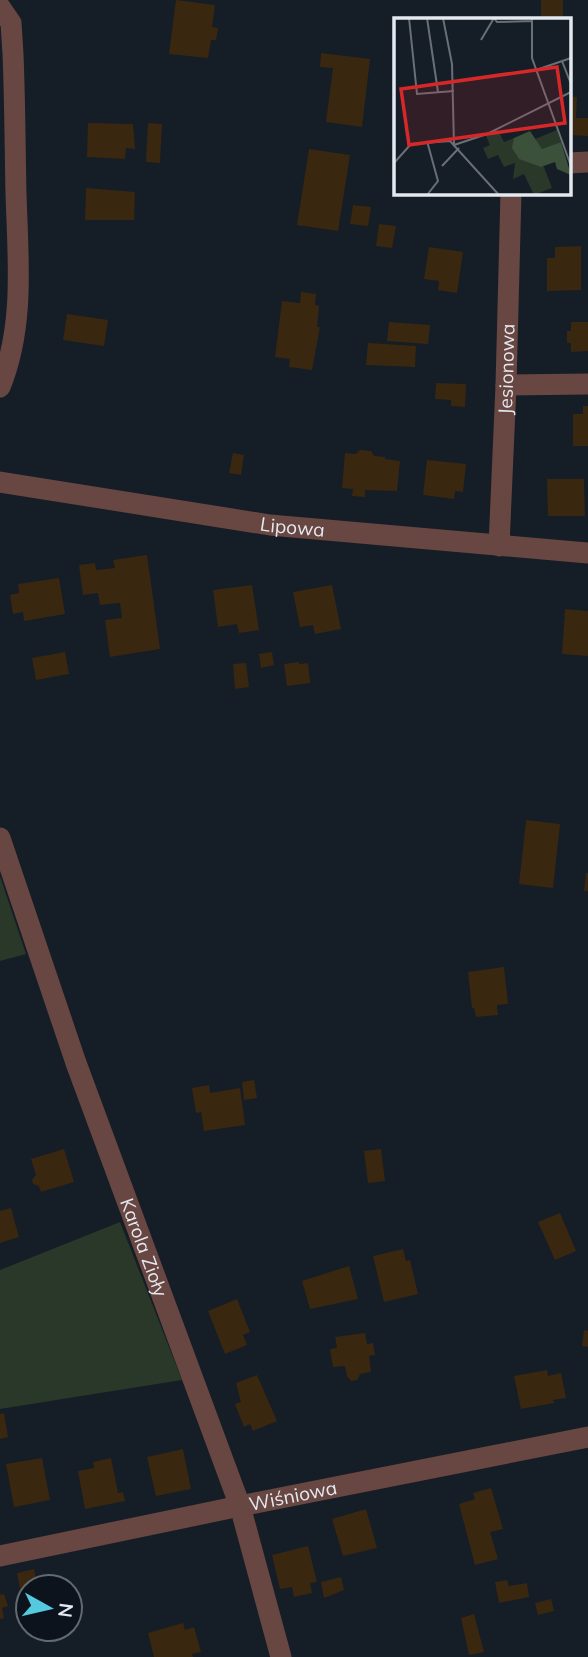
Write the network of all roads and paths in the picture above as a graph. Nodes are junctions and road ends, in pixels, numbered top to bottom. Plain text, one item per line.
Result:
1 (0, 7) edge
2 (588, 162) edge
3 (570, 163) edge
4 (8, 193) edge
5 (511, 194) edge
6 (588, 384) edge
7 (506, 385) junction
8 (0, 387) edge
9 (0, 482) edge
10 (499, 546) junction
11 (588, 553) edge
12 (0, 838) edge
13 (588, 1437) edge
14 (240, 1506) junction
15 (0, 1556) edge
16 (282, 1657) edge

1 - 4 street
2 - 3 street
4 - 8 street
5 - 7 street, Jesionowa
6 - 7 street
7 - 10 street, Jesionowa
9 - 10 street, Lipowa
10 - 11 street, Lipowa
12 - 14 street, Karola Zioły
13 - 14 street, Wiśniowa
14 - 15 street, Wiśniowa
14 - 16 street, Karola Zioły

